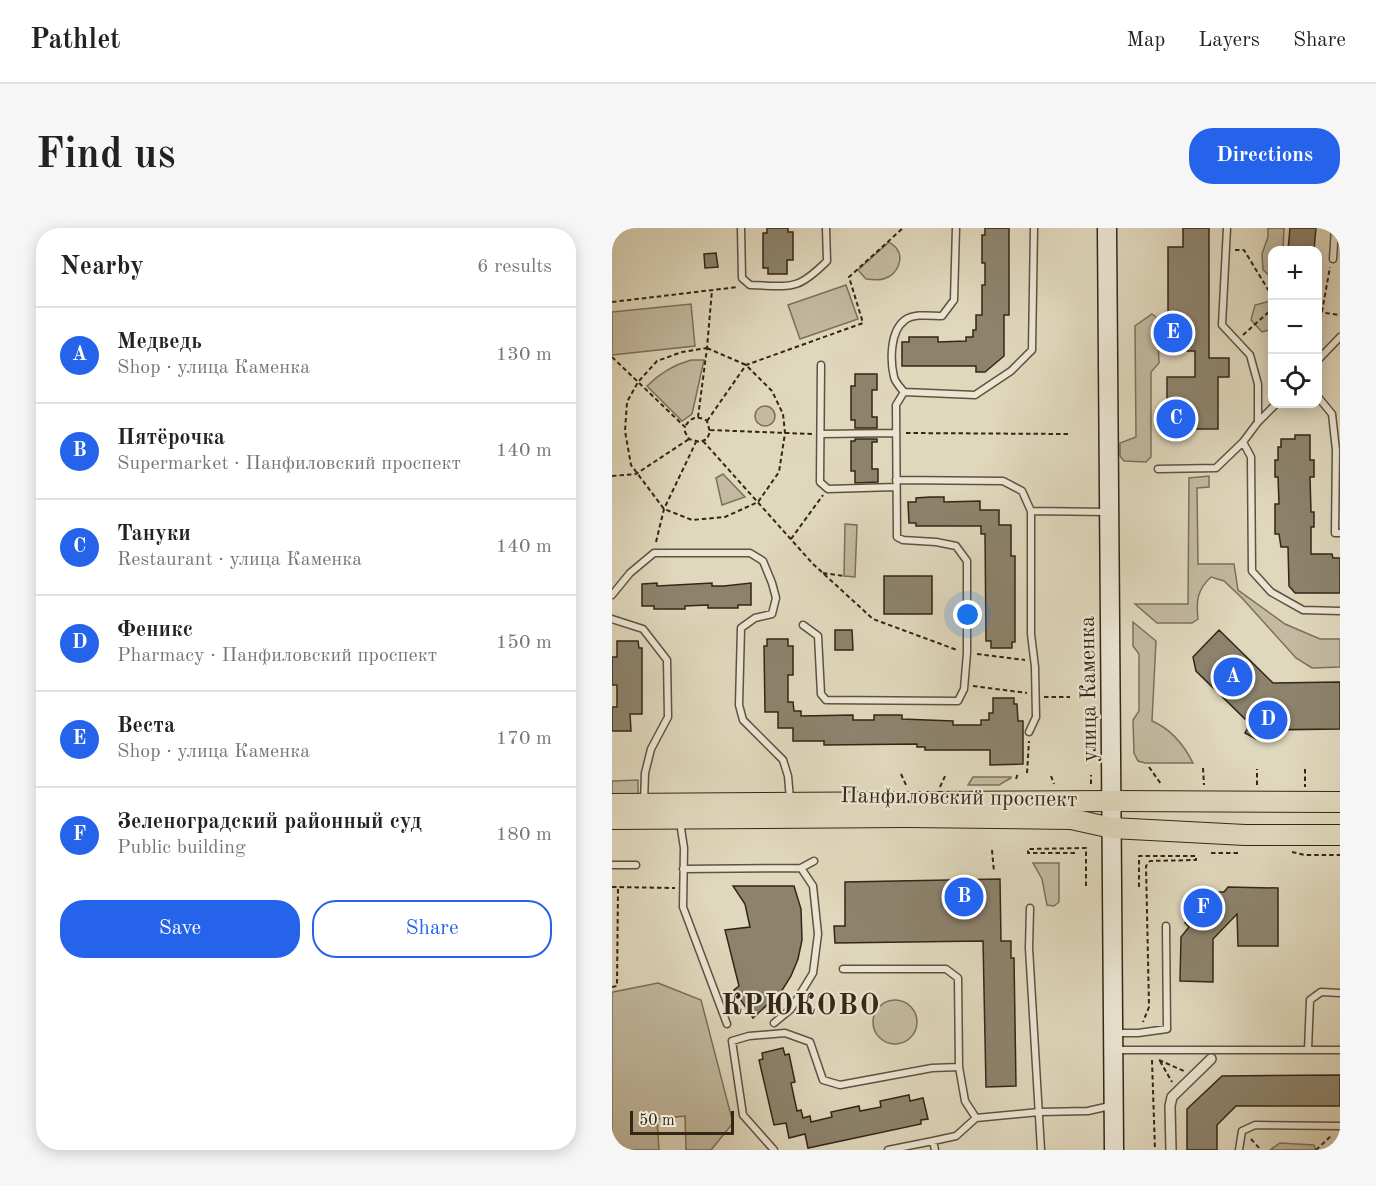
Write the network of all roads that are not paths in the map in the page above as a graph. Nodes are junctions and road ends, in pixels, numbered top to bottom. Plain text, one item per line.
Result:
1 (741, 228) edge
2 (826, 228) edge
3 (956, 228) edge
4 (1034, 228) edge
5 (1107, 228) edge
6 (1227, 228) edge
7 (1335, 228) edge
8 (1334, 259) road end
9 (1340, 337) edge
10 (1322, 355) edge
11 (821, 365) dead end
12 (904, 392) junction
13 (1322, 403) edge
14 (1272, 408) edge
15 (1258, 422) junction
16 (896, 433) junction
17 (821, 434) junction
18 (1243, 442) junction
19 (1158, 469) dead end
20 (896, 484) junction
21 (1031, 512) junction
22 (1109, 512) junction
23 (1340, 533) edge
24 (612, 595) edge
25 (1340, 610) edge
26 (612, 619) edge
27 (803, 625) dead end
28 (1029, 732) road end
29 (1112, 801) junction
30 (1340, 802) edge
31 (790, 803) junction
32 (612, 804) edge
33 (644, 811) junction
34 (680, 811) junction
35 (612, 819) edge
36 (1112, 828) junction
37 (1340, 835) edge
38 (814, 861) dead end
39 (612, 865) edge
40 (636, 865) dead end
41 (801, 868) junction
42 (683, 869) junction
43 (1030, 908) dead end
44 (1166, 926) dead end
45 (843, 969) dead end
46 (1340, 993) edge
47 (774, 1023) dead end
48 (727, 1024) dead end
49 (1113, 1041) junction
50 (1308, 1050) junction
51 (1340, 1050) edge
52 (1211, 1059) dead end
53 (959, 1067) junction
54 (1113, 1105) junction
55 (1040, 1112) junction
56 (976, 1118) junction
57 (1340, 1126) edge
58 (933, 1142) junction
59 (774, 1150) edge
60 (888, 1150) edge
61 (935, 1150) edge
62 (1041, 1150) edge
63 (1114, 1150) edge
64 (1171, 1150) edge
65 (1239, 1150) edge

1 - 2 lane
3 - 12 lane
4 - 12 lane
5 - 22 main road, улица Каменка
6 - 15 lane
7 - 8 lane
9 - 10 lane
11 - 17 lane
12 - 16 lane
13 - 23 lane
14 - 15 lane
15 - 18 lane
16 - 17 lane
16 - 20 lane
17 - 20 lane
18 - 19 lane
18 - 25 lane
20 - 21 lane
20 - 27 lane
21 - 22 lane
21 - 28 lane
22 - 29 main road, улица Каменка
24 - 31 lane
26 - 33 lane
29 - 30 main road, Панфиловский проспект
29 - 31 main road, Панфиловский проспект
29 - 36 main road, улица Каменка
31 - 34 main road, Панфиловский проспект
32 - 33 main road, Панфиловский проспект
33 - 34 main road, Панфиловский проспект
33 - 35 main road, Панфиловский проспект
34 - 36 main road, Панфиловский проспект
34 - 42 lane
36 - 37 main road, Панфиловский проспект
36 - 49 main road, улица Каменка
38 - 41 lane
39 - 40 lane
41 - 42 lane
41 - 47 lane
42 - 48 lane
43 - 55 lane
44 - 49 lane
45 - 53 lane
46 - 50 lane
49 - 50 lane
49 - 54 main road, улица Каменка
50 - 51 lane
52 - 64 street
53 - 56 lane
53 - 59 lane
54 - 55 lane
54 - 63 main road, улица Каменка
55 - 56 lane
55 - 62 lane
56 - 58 lane
57 - 65 lane
58 - 60 lane
58 - 61 lane

